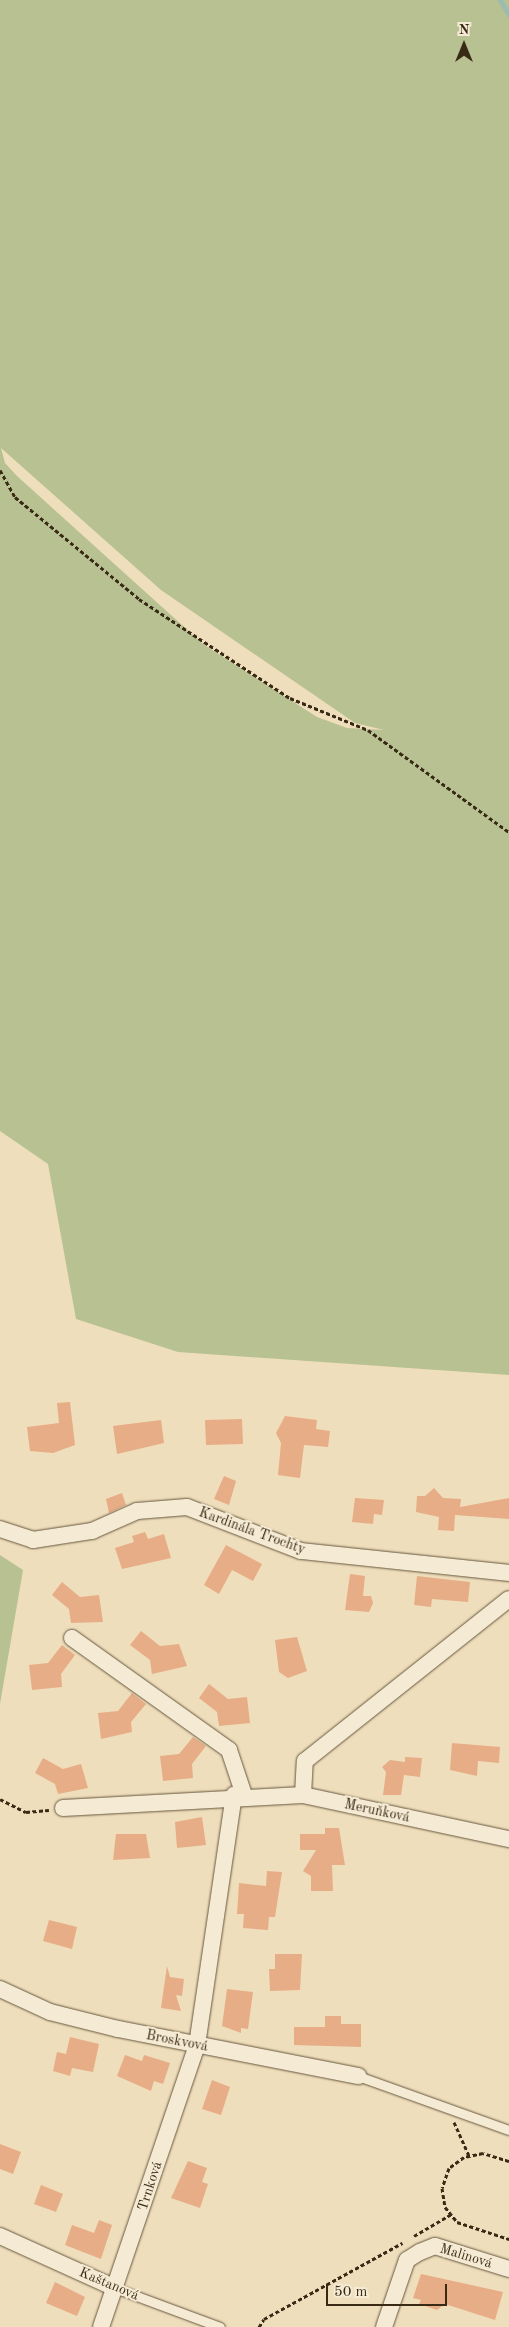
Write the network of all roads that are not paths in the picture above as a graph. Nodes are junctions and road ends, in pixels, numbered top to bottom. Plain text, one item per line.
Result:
1 (0, 1529) edge
2 (509, 1573) edge
3 (509, 1599) edge
4 (72, 1638) dead end
5 (239, 1795) junction
6 (302, 1795) junction
7 (63, 1808) road end
8 (509, 1839) edge
9 (0, 1989) edge
10 (197, 2044) junction
11 (358, 2076) joint
12 (509, 2130) edge
13 (0, 2236) edge
14 (509, 2269) edge
15 (116, 2288) junction
16 (101, 2327) edge
17 (220, 2327) edge
18 (384, 2327) edge

1 - 2 street, Kardinála Trochty
3 - 6 street
4 - 5 street
5 - 6 street, Meruňková
5 - 7 street, Meruňková
5 - 10 street, Trnková
6 - 8 street, Meruňková
9 - 10 street, Broskvová
10 - 11 street, Broskvová
10 - 15 street, Trnková
11 - 12 lane
13 - 15 street, Kaštanová
14 - 18 street, Malinová
15 - 16 street, Trnková
15 - 17 lane, Kaštanová

